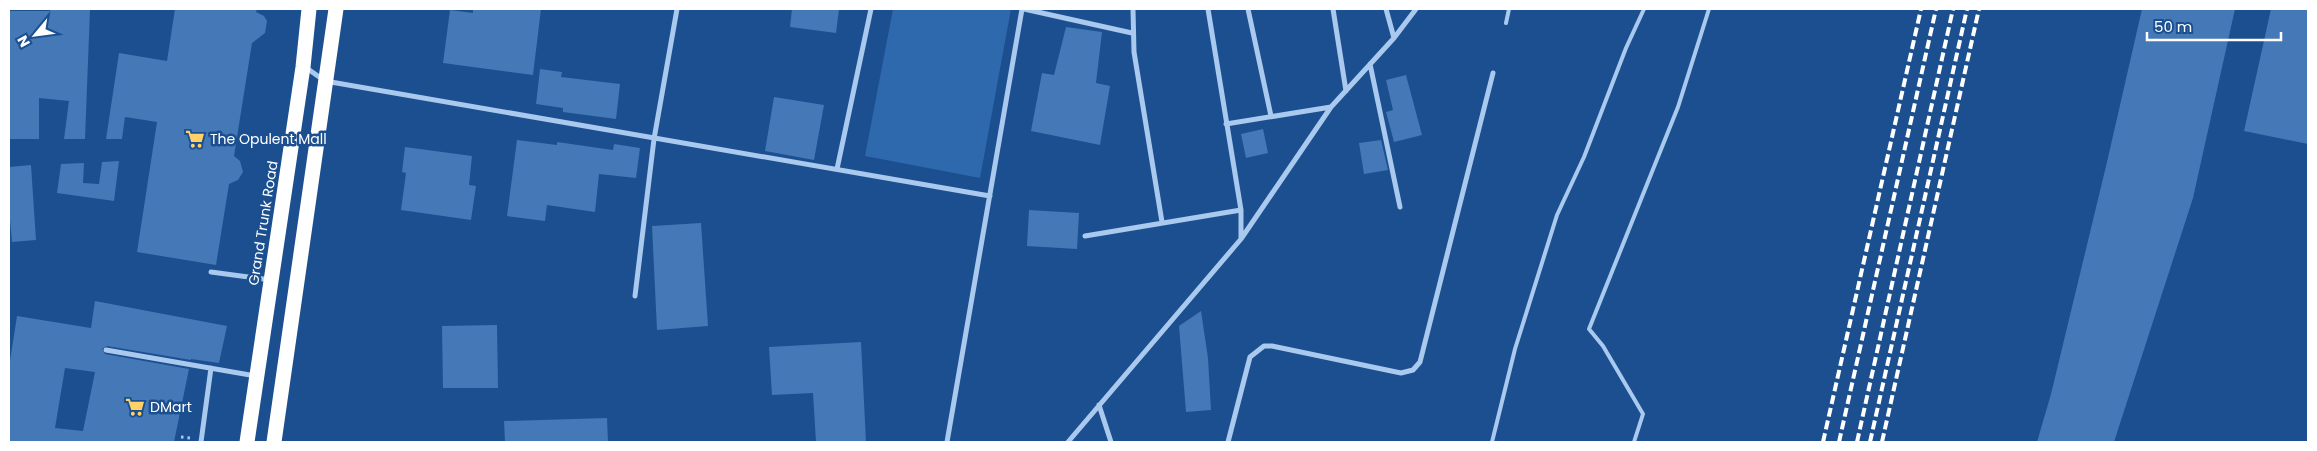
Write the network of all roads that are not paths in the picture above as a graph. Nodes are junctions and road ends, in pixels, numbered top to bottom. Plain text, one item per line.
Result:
1 (310, 9) edge
2 (336, 9) edge
3 (677, 9) edge
4 (871, 9) edge
5 (1023, 9) edge
6 (1133, 9) edge
7 (1208, 9) edge
8 (1248, 9) edge
9 (1333, 9) edge
10 (1386, 9) edge
11 (1416, 9) edge
12 (1509, 9) edge
13 (1644, 9) edge
14 (1709, 9) edge
15 (1506, 23) dead end
16 (1132, 33) junction
17 (1394, 38) junction
18 (1370, 64) junction
19 (303, 67) junction
20 (1493, 73) dead end
21 (325, 81) junction
22 (1346, 91) junction
23 (1331, 107) junction
24 (1271, 116) junction
25 (1226, 124) junction
26 (654, 139) junction
27 (836, 169) junction
28 (990, 196) junction
29 (1400, 207) dead end
30 (1241, 210) junction
31 (1162, 222) junction
32 (1085, 236) dead end
33 (1241, 239) junction
34 (211, 272) dead end
35 (271, 280) junction
36 (635, 296) dead end
37 (106, 350) dead end
38 (212, 368) junction
39 (257, 376) junction
40 (1099, 405) junction
41 (200, 442) edge
42 (247, 442) edge
43 (274, 442) edge
44 (947, 442) edge
45 (1068, 442) edge
46 (1111, 442) edge
47 (1228, 442) edge
48 (1492, 442) edge
49 (1634, 442) edge

1 - 19 highway, Grand Trunk Road
2 - 21 highway
3 - 26 street
4 - 27 street
5 - 16 street
5 - 28 street
6 - 16 street
7 - 25 street
8 - 24 street
9 - 22 street
10 - 17 street
11 - 17 street
12 - 15 lane
13 - 48 lane
14 - 49 lane
16 - 31 street
17 - 18 street
18 - 22 street
18 - 29 street
19 - 21 street
19 - 35 highway, Grand Trunk Road
20 - 47 street
21 - 26 street
21 - 43 highway
22 - 23 street
23 - 24 street
23 - 33 street
24 - 25 street
25 - 30 street
26 - 27 street
26 - 36 street
27 - 28 street
28 - 44 street
30 - 31 street
30 - 33 street
31 - 32 street
33 - 40 street
34 - 35 street
35 - 39 highway, Grand Trunk Road
37 - 38 street
38 - 39 street
38 - 41 street
39 - 42 highway, Grand Trunk Road
40 - 45 street
40 - 46 street

